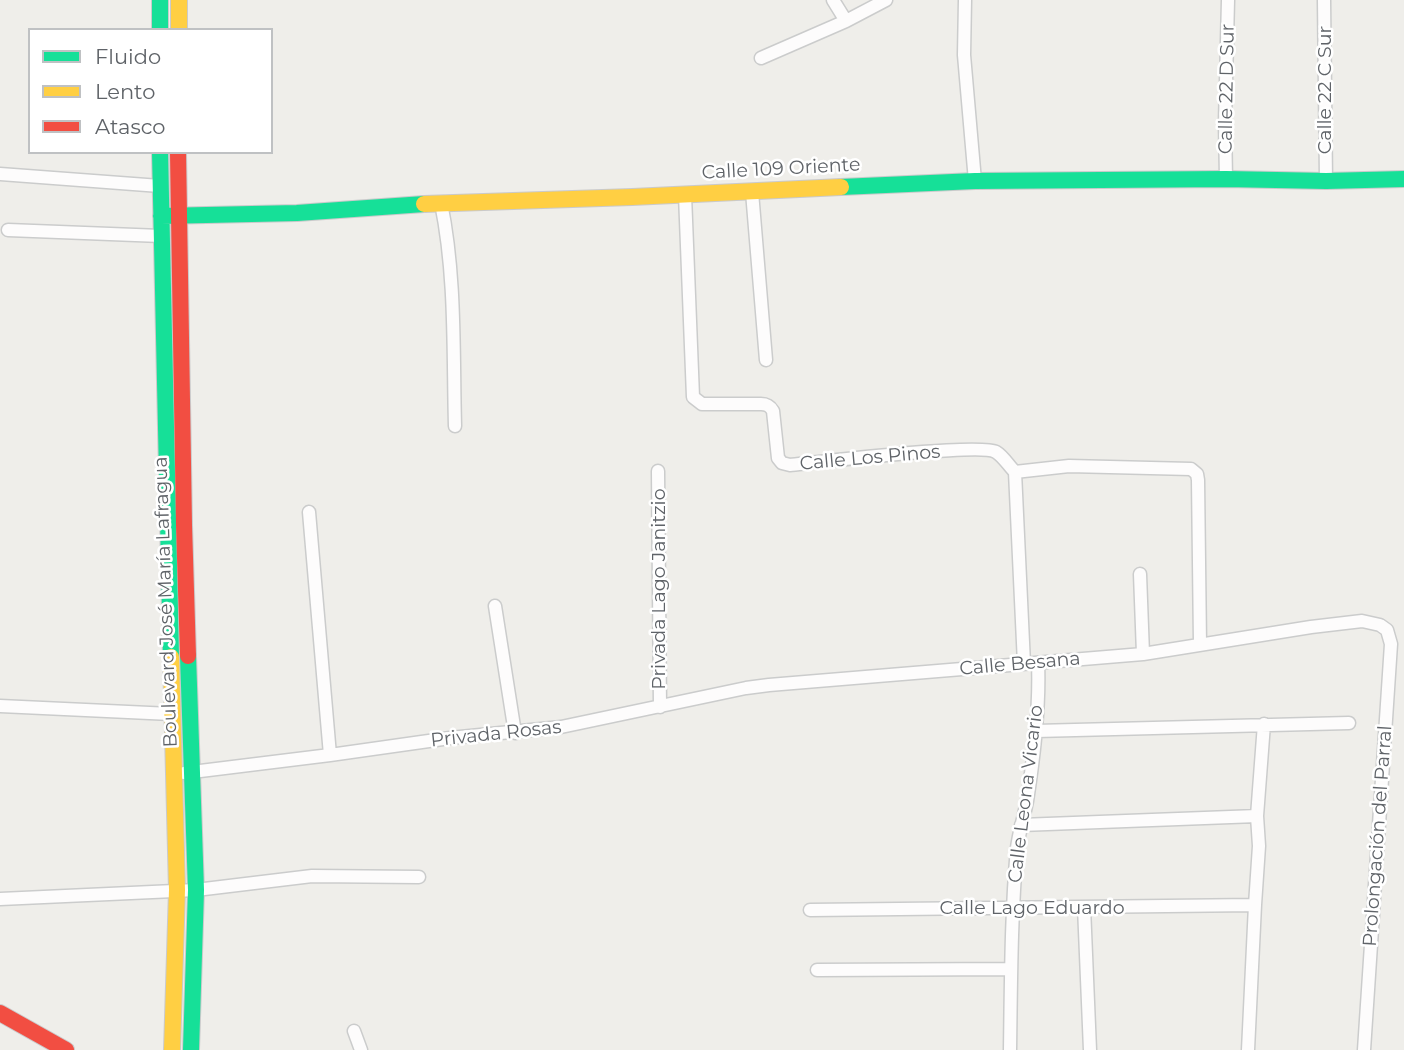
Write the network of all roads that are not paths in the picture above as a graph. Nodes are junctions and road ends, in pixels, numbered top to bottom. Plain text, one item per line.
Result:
1 (160, 0) edge
2 (179, 0) edge
3 (833, 0) edge
4 (886, 0) edge
5 (965, 0) edge
6 (1228, 0) edge
7 (1324, 0) edge
8 (846, 21) junction
9 (160, 28) edge
10 (179, 28) edge
11 (761, 58) dead end
12 (160, 154) edge
13 (178, 154) edge
14 (0, 174) edge
15 (1404, 178) edge
16 (1226, 179) junction
17 (975, 181) junction
18 (1326, 181) junction
19 (160, 186) junction
20 (752, 192) junction
21 (685, 195) junction
22 (441, 203) junction
23 (160, 216) junction
24 (178, 216) junction
25 (8, 230) dead end
26 (161, 236) junction
27 (766, 360) dead end
28 (454, 426) dead end
29 (658, 471) dead end
30 (1014, 472) junction
31 (309, 512) dead end
32 (1140, 574) dead end
33 (495, 606) dead end
34 (1380, 625) joint
35 (1200, 644) junction
36 (1143, 654) junction
37 (1031, 663) junction
38 (0, 706) edge
39 (660, 706) junction
40 (171, 714) junction
41 (1349, 723) dead end
42 (1264, 724) junction
43 (1036, 731) junction
44 (514, 733) junction
45 (331, 755) junction
46 (191, 772) junction
47 (174, 775) junction
48 (1257, 816) junction
49 (1021, 825) junction
50 (419, 877) dead end
51 (177, 890) junction
52 (196, 890) junction
53 (0, 899) edge
54 (1255, 905) junction
55 (1014, 907) junction
56 (1084, 907) junction
57 (810, 910) dead end
58 (1011, 969) junction
59 (817, 970) dead end
60 (0, 1013) edge
61 (354, 1031) dead end
62 (66, 1050) edge
63 (172, 1050) edge
64 (191, 1050) edge
65 (361, 1050) edge
66 (1010, 1050) edge
67 (1090, 1050) edge
68 (1248, 1050) edge
69 (1364, 1050) edge

1 - 9 main road
2 - 10 main road
3 - 8 street
4 - 8 street
5 - 17 street
6 - 16 street, Calle 22 D Sur
7 - 18 street, Calle 22 C Sur
8 - 11 street
12 - 19 main road, Boulevard José María Lafragua
13 - 24 main road, Boulevard José María Lafragua
14 - 19 street
15 - 18 main road, Calle 109 Oriente
16 - 17 main road, Calle 109 Oriente
16 - 18 main road, Calle 109 Oriente
17 - 20 main road, Calle 109 Oriente
19 - 23 main road, Boulevard José María Lafragua
20 - 21 main road, Calle 109 Oriente
20 - 27 street
21 - 22 main road, Calle 109 Oriente
21 - 30 street, Calle Los Pinos
22 - 24 main road, Calle 109 Oriente
22 - 28 street
23 - 24 main road, Calle 109 Oriente
23 - 26 main road, Boulevard José María Lafragua
24 - 46 main road, Boulevard José María Lafragua
25 - 26 street
26 - 40 main road, Boulevard José María Lafragua
29 - 39 street, Privada Lago Janitzio
30 - 35 street
30 - 37 street, Calle Leona Vicario
31 - 45 street
32 - 36 street
33 - 44 street
34 - 35 street, Calle Besana
34 - 69 street, Prolongación del Parral
35 - 36 street, Calle Besana
36 - 37 street, Calle Besana
37 - 39 street, Calle Besana
37 - 43 street, Calle Leona Vicario
38 - 40 street
39 - 44 street, Privada Rosas
40 - 47 main road, Boulevard José María Lafragua
41 - 42 street
42 - 43 street
42 - 48 street
43 - 49 street, Calle Leona Vicario
44 - 45 street, Privada Rosas
45 - 46 street, Privada Rosas
46 - 47 street, Privada Rosas
46 - 52 main road, Boulevard José María Lafragua
47 - 51 main road, Boulevard José María Lafragua
48 - 49 street
48 - 54 street
49 - 55 street, Calle Leona Vicario
50 - 52 street
51 - 52 street
51 - 53 street
51 - 63 main road, Boulevard José María Lafragua
52 - 64 main road, Boulevard José María Lafragua
54 - 56 street, Calle Lago Eduardo
54 - 68 street
55 - 56 street, Calle Lago Eduardo
55 - 57 street, Calle Lago Eduardo
55 - 58 street, Calle Leona Vicario
56 - 67 street
58 - 59 street
58 - 66 street, Calle Leona Vicario
60 - 62 main road
61 - 65 street

